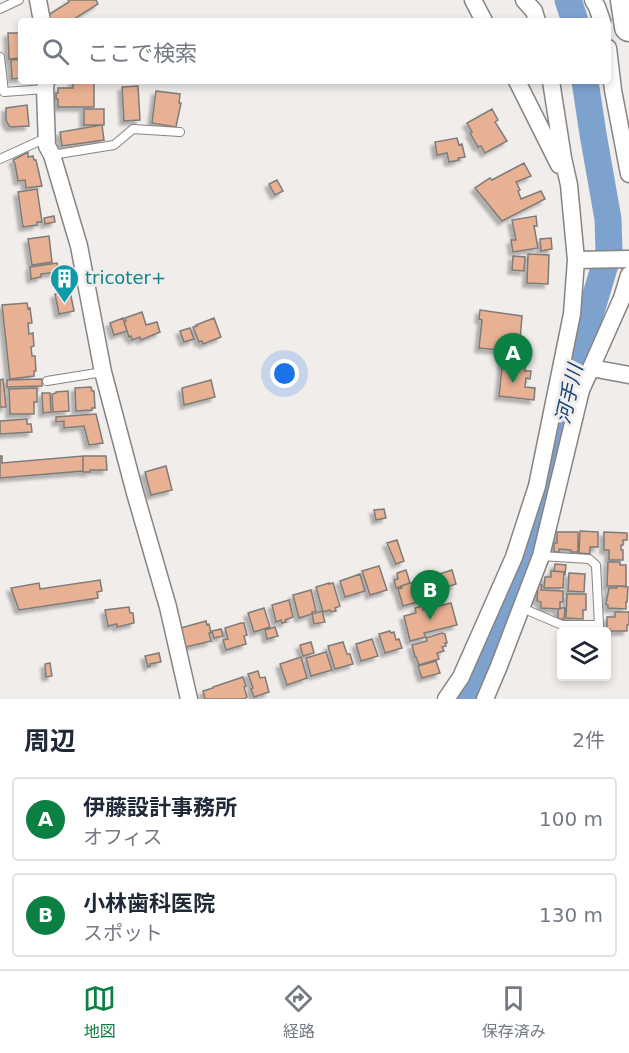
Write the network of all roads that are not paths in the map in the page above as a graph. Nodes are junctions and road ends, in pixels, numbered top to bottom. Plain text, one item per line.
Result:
1 (19, 0) edge
2 (38, 0) edge
3 (473, 0) edge
4 (524, 0) edge
5 (593, 0) edge
6 (625, 0) edge
7 (0, 9) edge
8 (41, 18) edge
9 (482, 18) edge
10 (536, 18) edge
11 (601, 18) edge
12 (629, 27) edge
13 (0, 57) edge
14 (611, 73) edge
15 (518, 84) edge
16 (551, 84) edge
17 (45, 85) edge
18 (180, 132) dead end
19 (46, 138) junction
20 (52, 155) junction
21 (0, 159) edge
22 (629, 174) edge
23 (569, 185) junction
24 (624, 259) edge
25 (580, 260) junction
26 (629, 275) edge
27 (591, 368) junction
28 (103, 372) junction
29 (629, 375) edge
30 (47, 381) dead end
31 (541, 556) junction
32 (522, 608) junction
33 (189, 699) edge
34 (446, 699) edge
35 (484, 699) edge

1 - 7 lane
2 - 8 street
3 - 9 street
4 - 10 street
5 - 11 street
6 - 12 highway
13 - 17 lane
14 - 22 street
15 - 23 street
16 - 23 street
17 - 19 street
18 - 20 lane
19 - 20 street
19 - 21 lane
20 - 28 street
23 - 25 street
24 - 25 street
25 - 34 street
26 - 27 street
27 - 29 street
27 - 31 street
28 - 30 lane
28 - 33 street
31 - 32 street
31 - 32 lane
32 - 35 street

